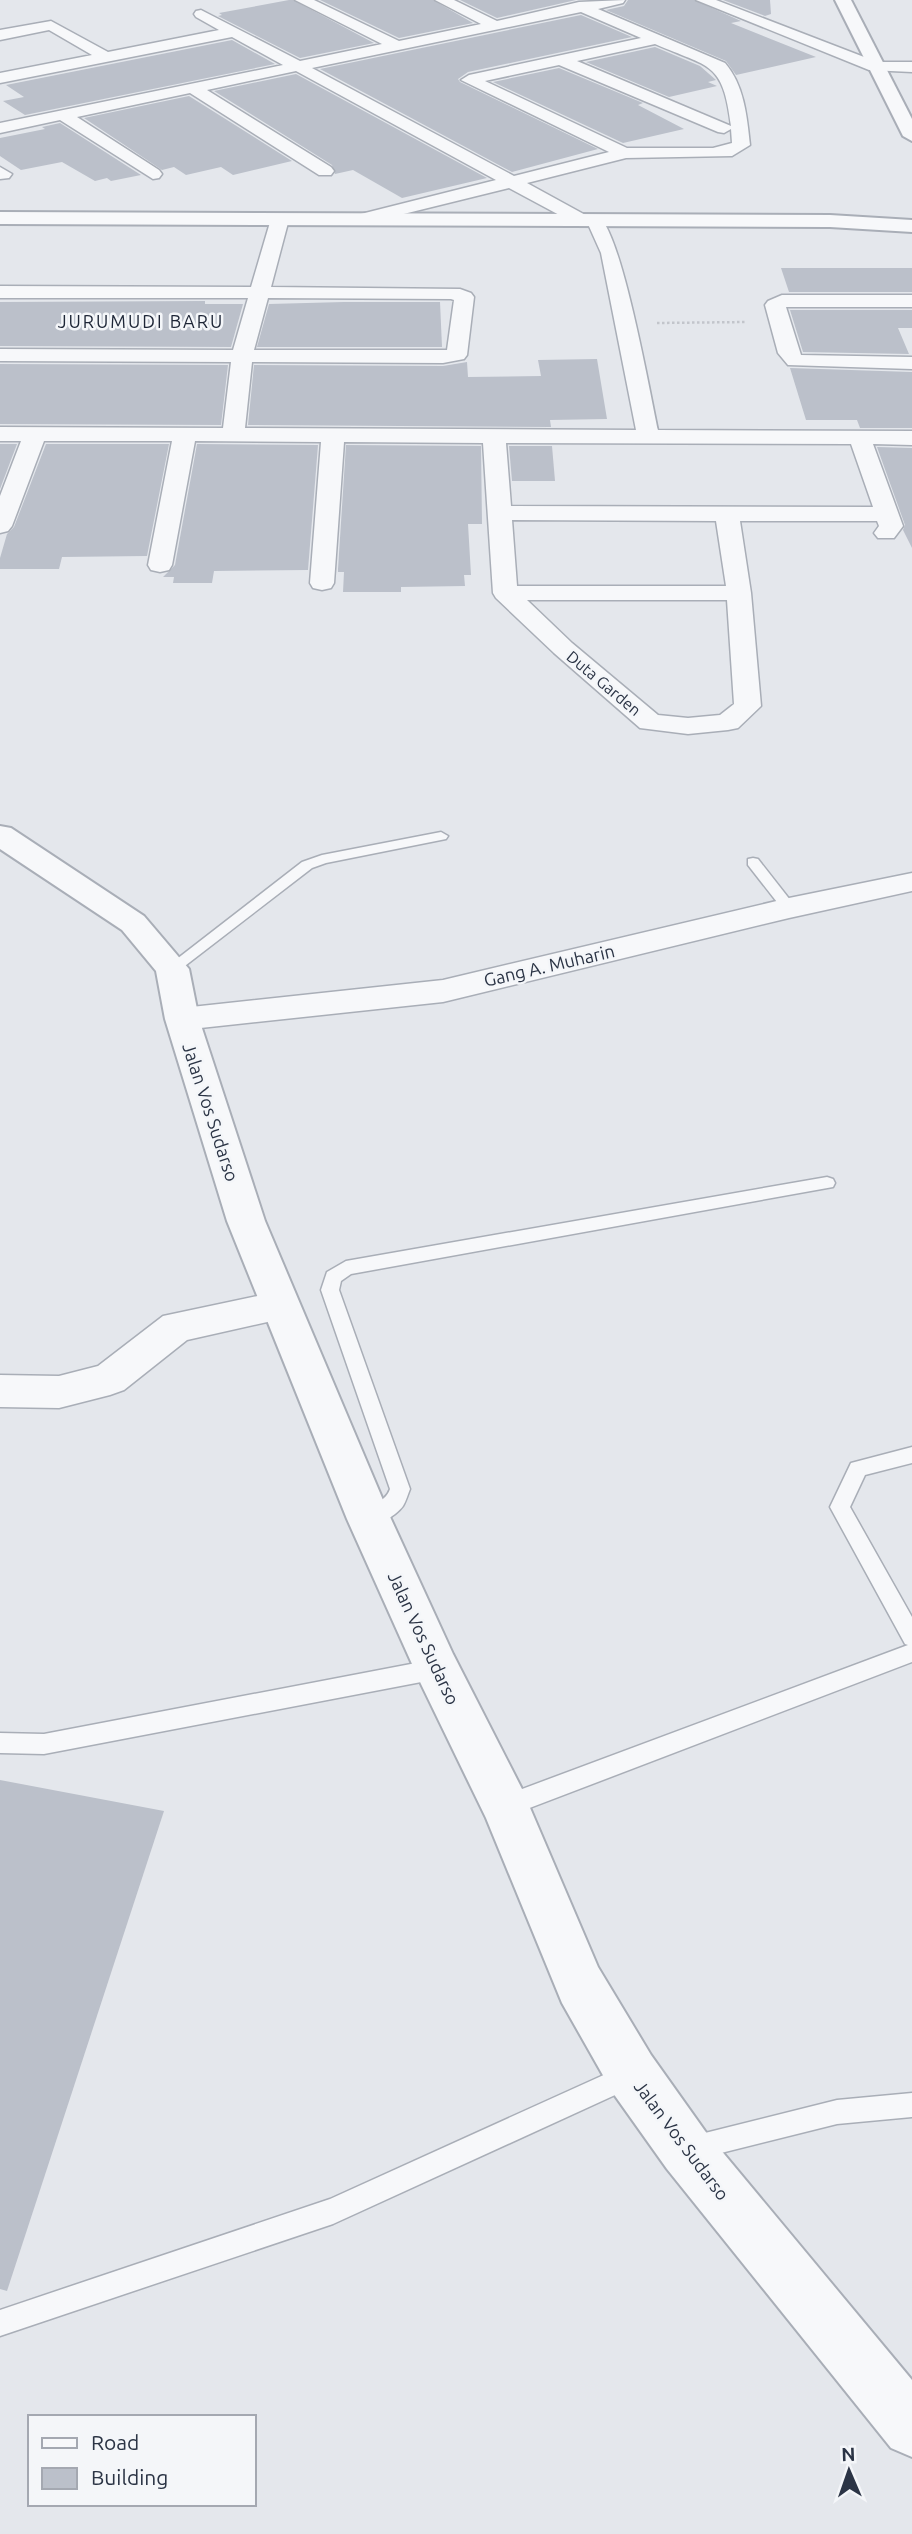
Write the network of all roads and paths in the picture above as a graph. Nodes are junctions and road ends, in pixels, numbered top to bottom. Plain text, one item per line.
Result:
1 (302, 0) edge
2 (442, 0) edge
3 (566, 0) edge
4 (618, 0) edge
5 (703, 0) edge
6 (843, 0) edge
7 (583, 7) junction
8 (201, 14) dead end
9 (0, 24) edge
10 (51, 25) junction
11 (495, 25) junction
12 (232, 32) junction
13 (0, 35) edge
14 (657, 39) junction
15 (398, 46) junction
16 (106, 57) junction
17 (561, 60) junction
18 (296, 67) junction
19 (875, 67) junction
20 (912, 67) edge
21 (0, 78) edge
22 (193, 88) junction
23 (63, 115) junction
24 (732, 126) junction
25 (0, 128) edge
26 (912, 136) edge
27 (624, 153) junction
28 (325, 171) dead end
29 (153, 174) dead end
30 (509, 182) junction
31 (912, 214) edge
32 (0, 218) edge
33 (280, 219) junction
34 (363, 219) junction
35 (589, 220) junction
36 (830, 221) junction
37 (912, 226) edge
38 (0, 292) edge
39 (258, 292) junction
40 (912, 301) edge
41 (624, 323) junction
42 (730, 323) dead end
43 (0, 355) edge
44 (242, 356) junction
45 (912, 363) edge
46 (0, 434) edge
47 (35, 434) junction
48 (185, 434) junction
49 (233, 434) junction
50 (333, 435) junction
51 (494, 436) junction
52 (648, 436) junction
53 (860, 438) junction
54 (912, 438) edge
55 (500, 513) junction
56 (886, 514) junction
57 (730, 525) junction
58 (0, 526) edge
59 (760, 538) dead end
60 (866, 538) dead end
61 (160, 565) dead end
62 (322, 583) dead end
63 (505, 593) junction
64 (739, 593) junction
65 (0, 835) edge
66 (441, 836) dead end
67 (753, 862) dead end
68 (912, 882) edge
69 (789, 908) junction
70 (172, 970) junction
71 (182, 1019) junction
72 (827, 1184) dead end
73 (281, 1306) junction
74 (0, 1391) edge
75 (912, 1455) edge
76 (369, 1519) junction
77 (912, 1637) edge
78 (912, 1653) edge
79 (437, 1669) junction
80 (0, 1743) edge
81 (505, 1806) junction
82 (632, 2074) junction
83 (912, 2105) edge
84 (687, 2150) junction
85 (0, 2323) edge
86 (912, 2427) edge

1 - 15 street
2 - 11 street
3 - 7 street
4 - 7 street
5 - 19 street
6 - 19 street
7 - 11 street
7 - 14 street
8 - 12 street
9 - 10 street
10 - 13 street
10 - 16 street
11 - 15 street
12 - 16 street
12 - 18 street
14 - 17 street
14 - 24 street
15 - 18 street
16 - 21 street
17 - 24 street
17 - 27 street
18 - 22 street
18 - 30 street
19 - 20 street
19 - 26 street
22 - 23 street
22 - 28 street
23 - 25 street
23 - 29 street
24 - 27 street
24 - 27 street
27 - 30 street
30 - 34 street
30 - 35 street
31 - 36 street
32 - 33 street
33 - 34 street
33 - 39 street
34 - 35 street
35 - 36 street
35 - 41 street
36 - 37 street
38 - 39 street
39 - 44 street
39 - 44 street
40 - 45 street
41 - 42 path
41 - 52 street
43 - 44 street
44 - 49 street
46 - 47 street
47 - 48 street
47 - 58 street
48 - 49 street
48 - 61 street
49 - 50 street
50 - 51 street
50 - 62 street
51 - 52 street
51 - 55 street
52 - 53 street
53 - 54 street
53 - 56 street
55 - 57 street
55 - 63 street
56 - 57 street
56 - 60 street
57 - 59 street
57 - 64 street, Duta Garden
63 - 64 street
63 - 64 street, Duta Garden
65 - 70 street, Jalan Vos Sudarso
66 - 70 lane
67 - 69 lane
68 - 69 street, Gang A. Muharin
69 - 71 street, Gang A. Muharin
70 - 71 street, Jalan Vos Sudarso
71 - 73 street, Jalan Vos Sudarso
72 - 76 lane
73 - 74 street
73 - 76 street, Jalan Vos Sudarso
75 - 77 lane
76 - 79 street, Jalan Vos Sudarso
78 - 81 lane
79 - 80 lane
79 - 81 street, Jalan Vos Sudarso
81 - 82 street, Jalan Vos Sudarso
82 - 84 street, Jalan Vos Sudarso
82 - 85 lane
83 - 84 lane
84 - 86 street, Jalan Vos Sudarso

